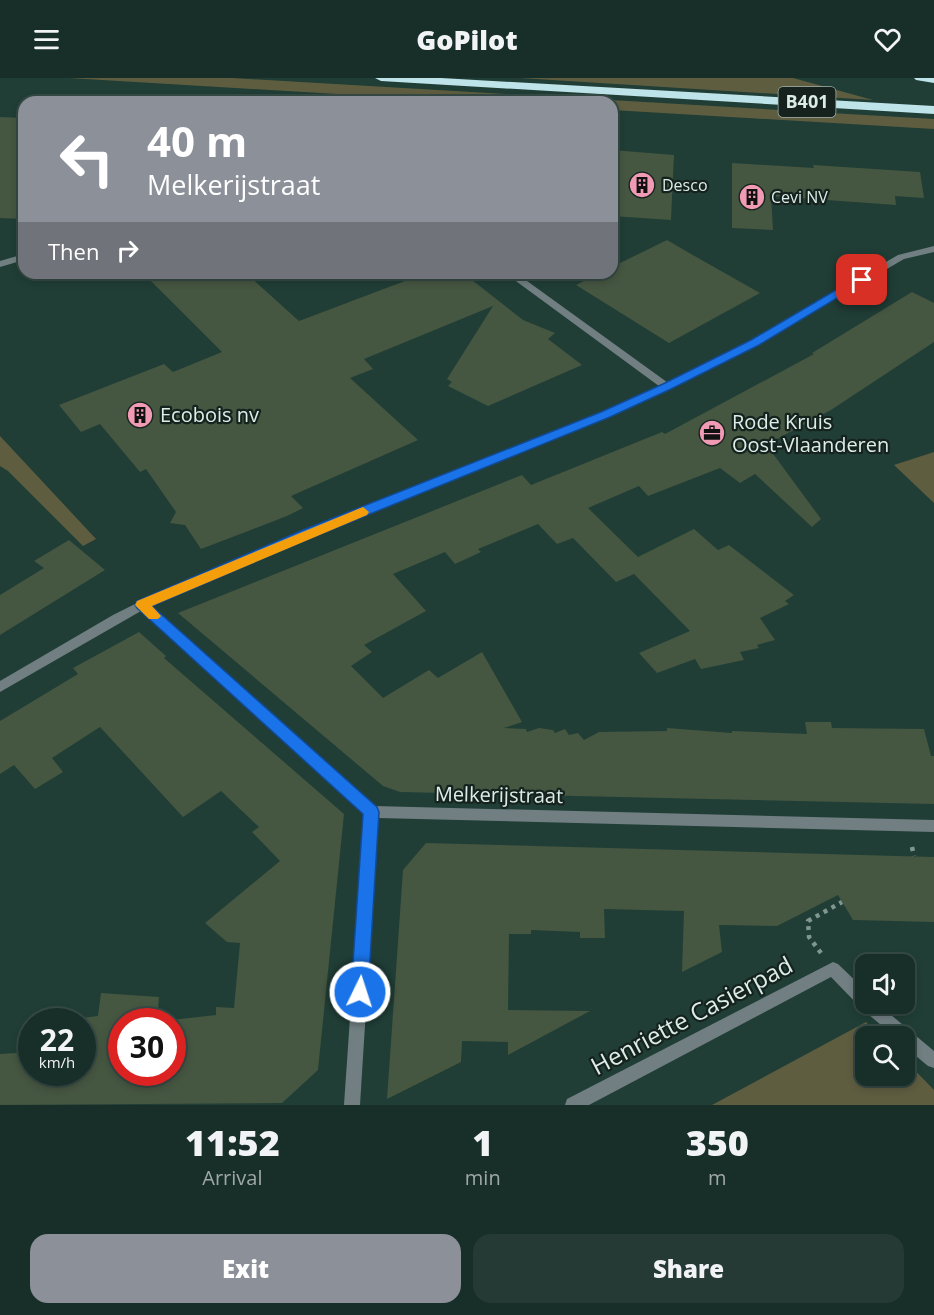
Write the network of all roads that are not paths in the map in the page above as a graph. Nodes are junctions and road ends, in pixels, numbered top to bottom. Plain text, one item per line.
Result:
1 (381, 78) edge
2 (920, 78) edge
3 (934, 80) edge
4 (934, 110) edge
5 (934, 249) edge
6 (18, 259) edge
7 (0, 264) edge
8 (518, 279) edge
9 (667, 387) junction
10 (142, 605) junction
11 (0, 687) edge
12 (371, 812) junction
13 (934, 826) edge
14 (855, 992) edge
15 (879, 1014) edge
16 (934, 1061) edge
17 (352, 1105) edge
18 (573, 1105) edge

1 - 4 highway, B401
2 - 3 highway
5 - 9 street
6 - 7 street
8 - 9 street
9 - 10 street
10 - 11 street
10 - 12 street
12 - 13 street, Melkerijstraat
12 - 17 street
14 - 18 street, Henriette Casierpad
15 - 16 street

